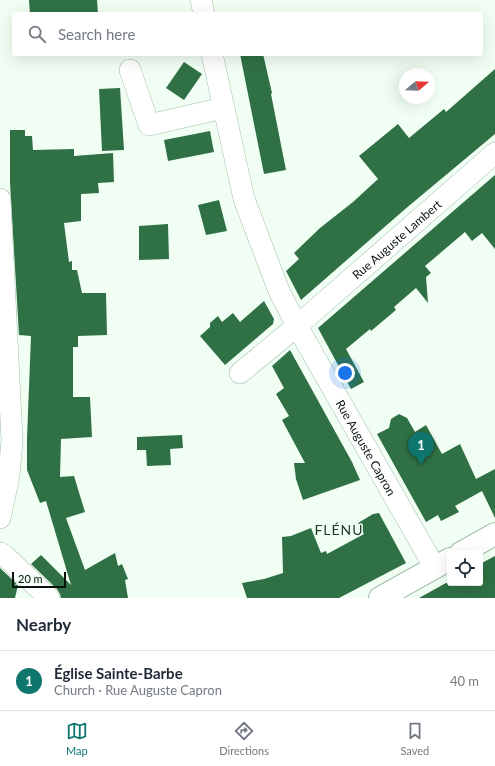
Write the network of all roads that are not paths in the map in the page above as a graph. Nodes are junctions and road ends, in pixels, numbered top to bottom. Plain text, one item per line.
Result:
1 (201, 0) edge
2 (204, 12) edge
3 (212, 56) edge
4 (130, 70) dead end
5 (223, 108) junction
6 (495, 153) edge
7 (0, 199) edge
8 (298, 326) junction
9 (240, 373) dead end
10 (0, 518) edge
11 (495, 534) edge
12 (467, 550) edge
13 (0, 553) edge
14 (442, 564) edge
15 (49, 598) edge
16 (380, 598) edge

1 - 2 street
3 - 5 street, Rue Auguste Capron
4 - 5 street
5 - 8 street, Rue Auguste Capron
6 - 8 street, Rue Auguste Lambert
7 - 10 street
8 - 9 street
8 - 14 street, Rue Auguste Capron
11 - 12 street
13 - 15 street
14 - 16 street

